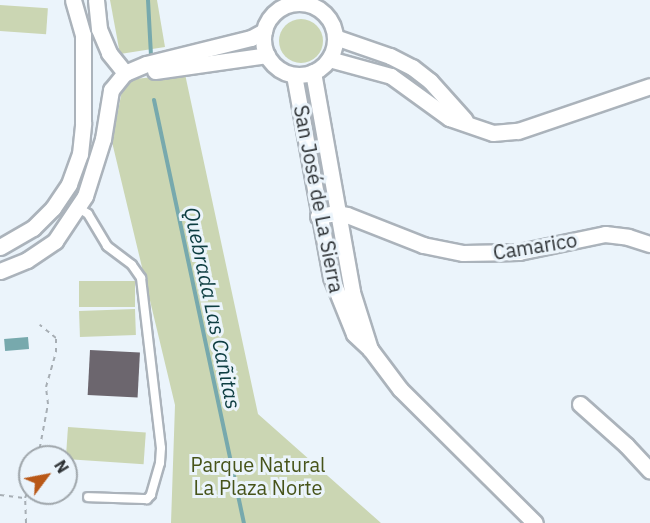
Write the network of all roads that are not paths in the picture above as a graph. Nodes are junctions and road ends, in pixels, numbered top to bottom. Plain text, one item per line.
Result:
1 (73, 0) edge
2 (94, 0) edge
3 (305, 2) edge
4 (282, 4) edge
5 (264, 31) junction
6 (83, 35) junction
7 (335, 37) junction
8 (267, 55) junction
9 (329, 59) junction
10 (313, 72) junction
11 (125, 73) junction
12 (294, 75) junction
13 (650, 86) edge
14 (474, 128) junction
15 (77, 207) junction
16 (336, 213) junction
17 (318, 216) junction
18 (650, 244) edge
19 (0, 247) edge
20 (0, 271) edge
21 (370, 349) junction
22 (580, 404) dead end
23 (650, 471) edge
24 (88, 497) dead end
25 (535, 523) edge

1 - 6 street
2 - 6 street
2 - 11 street
3 - 4 street
3 - 7 street
4 - 5 street
5 - 8 street
5 - 11 street
6 - 19 street
7 - 9 street
7 - 14 street
8 - 11 street
8 - 12 street
9 - 10 street
9 - 14 street
10 - 12 street
10 - 16 street, San José de La Sierra
11 - 15 street
12 - 17 street, San José de La Sierra
13 - 14 street
15 - 20 street
15 - 24 lane
16 - 17 street, Camarico
16 - 18 street, Camarico
16 - 21 street, San José de La Sierra
17 - 21 street, San José de La Sierra
21 - 25 street, San José de La Sierra
22 - 23 street

